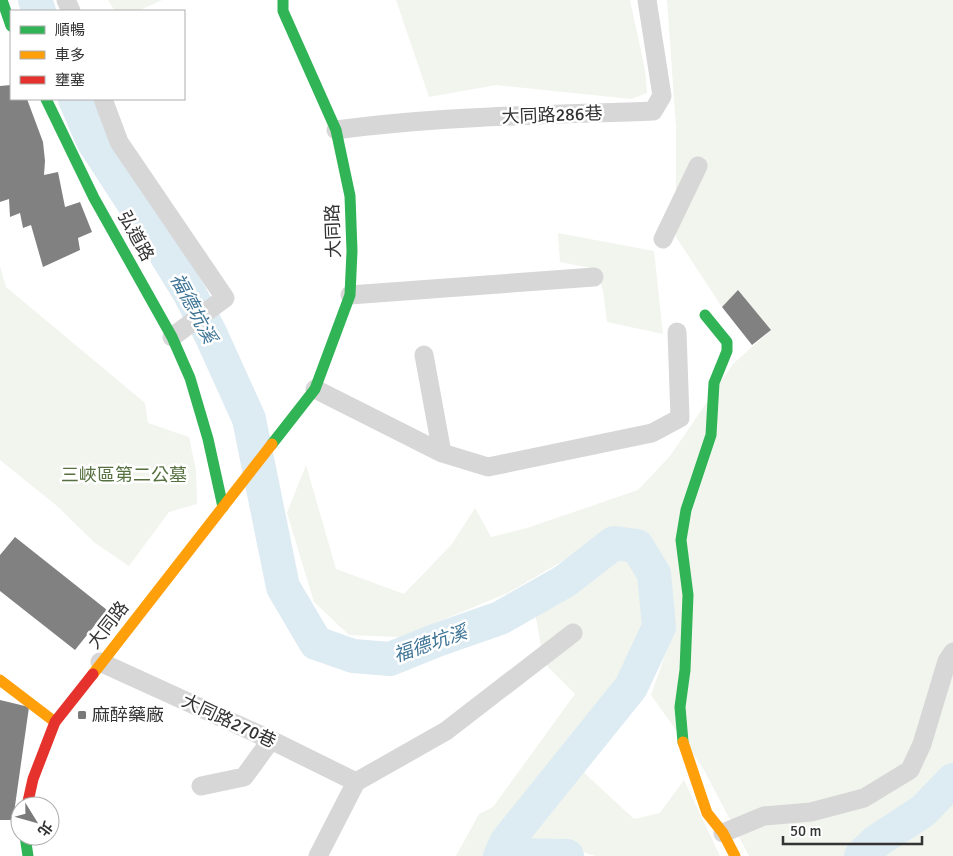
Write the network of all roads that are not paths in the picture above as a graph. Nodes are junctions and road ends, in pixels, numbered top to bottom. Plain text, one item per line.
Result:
1 (2, 0) edge
2 (283, 0) edge
3 (647, 0) edge
4 (10, 23) edge
5 (46, 100) edge
6 (103, 100) edge
7 (336, 130) junction
8 (698, 166) dead end
9 (663, 239) dead end
10 (594, 277) dead end
11 (350, 295) junction
12 (705, 315) dead end
13 (179, 332) junction
14 (677, 332) dead end
15 (424, 355) dead end
16 (315, 389) junction
17 (442, 453) junction
18 (223, 507) junction
19 (573, 633) dead end
20 (953, 652) edge
21 (100, 662) junction
22 (0, 680) edge
23 (56, 722) junction
24 (271, 740) junction
25 (356, 782) junction
26 (201, 786) dead end
27 (29, 796) edge
28 (723, 833) junction
29 (318, 856) edge
30 (734, 856) edge

1 - 4 street
2 - 7 street, 大同路
3 - 7 street, 大同路286巷
5 - 13 street, 弘道路
6 - 13 street
7 - 11 street, 大同路
8 - 9 street
10 - 11 street
11 - 16 street, 大同路
12 - 28 street
13 - 18 street, 弘道路
14 - 17 street
15 - 17 street
16 - 17 street
16 - 18 street, 大同路
18 - 21 street, 大同路
19 - 25 street
20 - 28 street
21 - 23 street, 大同路
21 - 24 street, 大同路270巷
22 - 23 street
23 - 27 street, 大同路
24 - 25 street, 大同路270巷
24 - 26 street
25 - 29 street
28 - 30 street

